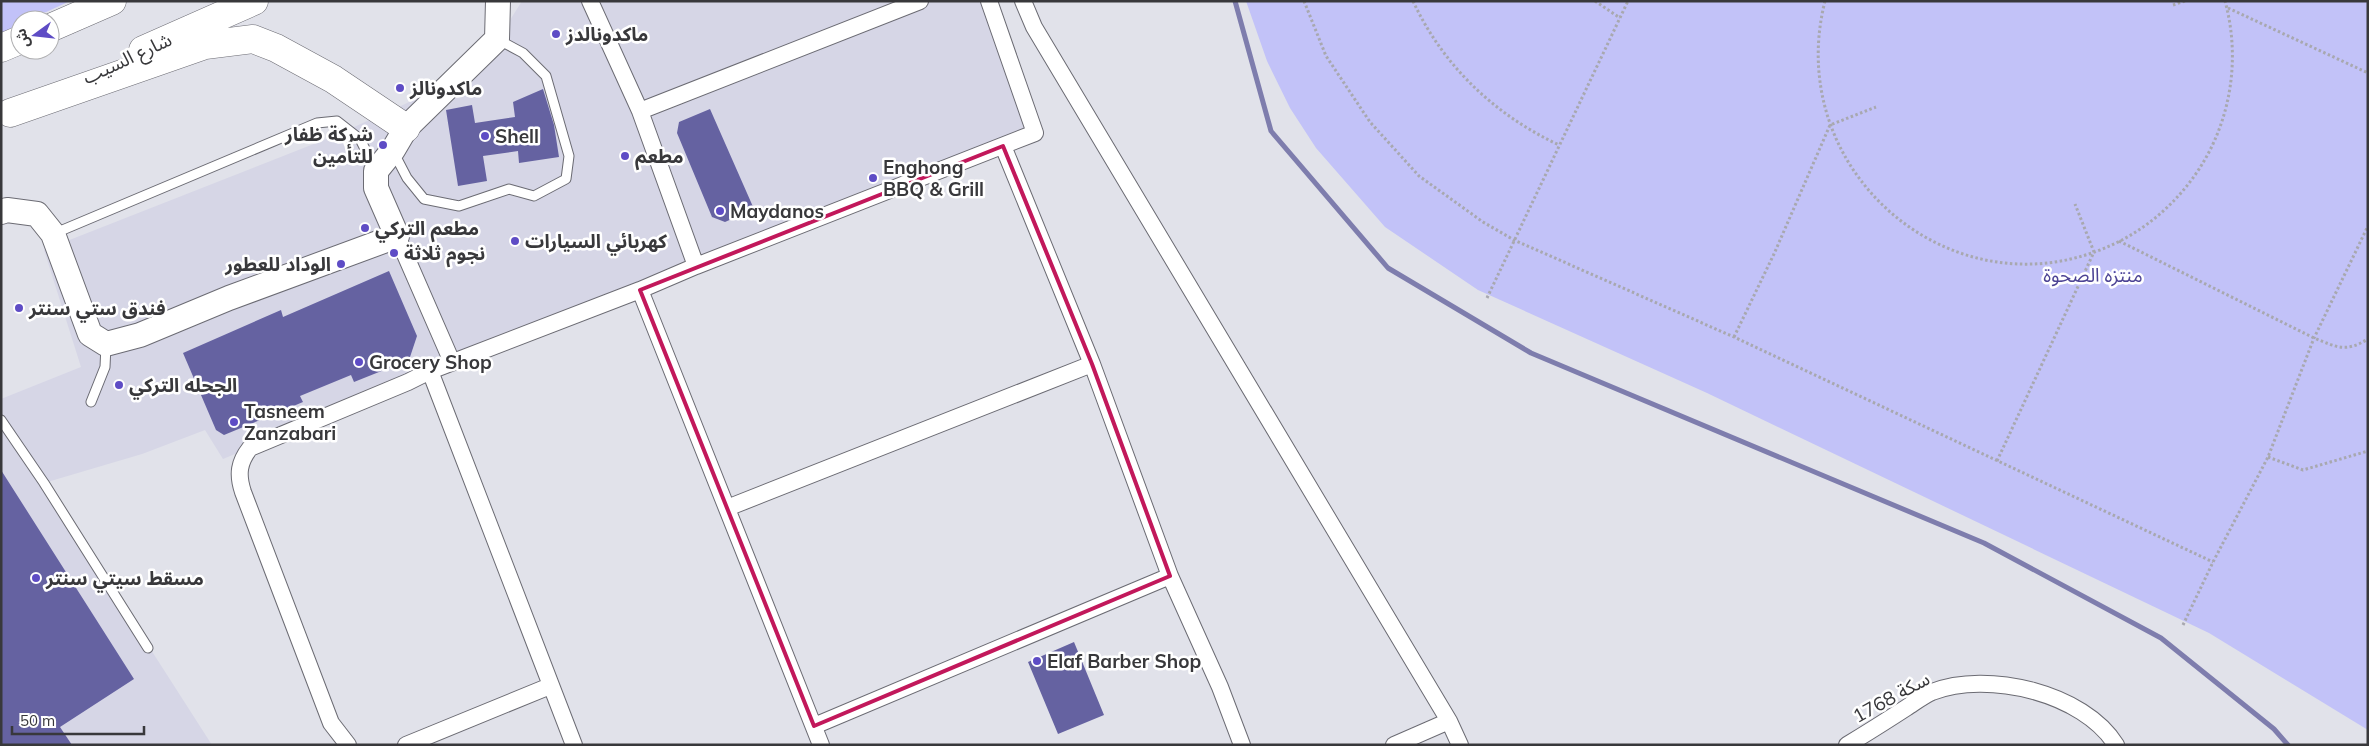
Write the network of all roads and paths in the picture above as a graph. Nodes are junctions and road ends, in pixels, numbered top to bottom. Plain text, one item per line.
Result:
1 (112, 1) edge
2 (254, 1) edge
3 (498, 1) edge
4 (590, 1) edge
5 (920, 1) edge
6 (989, 1) edge
7 (1023, 1) edge
8 (1304, 1) edge
9 (1413, 1) edge
10 (1595, 1) edge
11 (1628, 1) edge
12 (1825, 1) edge
13 (2185, 1) edge
14 (2225, 1) edge
15 (2173, 5) dead end
16 (2227, 8) junction
17 (1620, 18) junction
18 (60, 24) edge
19 (497, 39) junction
20 (2368, 73) edge
21 (1876, 107) dead end
22 (640, 111) junction
23 (6, 115) edge
24 (1830, 125) junction
25 (399, 139) junction
26 (1559, 145) junction
27 (1003, 146) junction
28 (376, 171) junction
29 (2075, 204) dead end
30 (1, 212) edge
31 (2368, 226) edge
32 (53, 234) junction
33 (397, 236) junction
34 (1514, 240) junction
35 (2119, 241) junction
36 (2094, 252) junction
37 (696, 266) junction
38 (640, 290) junction
39 (1487, 298) dead end
40 (1734, 337) junction
41 (2314, 338) junction
42 (2368, 339) edge
43 (106, 344) junction
44 (452, 362) junction
45 (1092, 364) junction
46 (430, 370) junction
47 (91, 402) dead end
48 (1, 420) edge
49 (2368, 451) edge
50 (2268, 457) junction
51 (1997, 462) junction
52 (727, 508) junction
53 (2213, 562) junction
54 (1170, 576) junction
55 (2183, 625) dead end
56 (148, 648) dead end
57 (550, 686) junction
58 (1448, 721) junction
59 (814, 726) junction
60 (348, 745) edge
61 (406, 745) edge
62 (574, 745) edge
63 (821, 745) edge
64 (1242, 745) edge
65 (1394, 745) edge
66 (1460, 745) edge
67 (1847, 745) edge
68 (2116, 745) edge

1 - 18 highway
2 - 23 highway, شارع السيب
3 - 19 street
4 - 22 street
5 - 22 street
6 - 27 street
7 - 58 street
8 - 34 path
9 - 26 path
10 - 17 path
11 - 17 path
12 - 24 path
13 - 15 path
14 - 16 path
16 - 20 path
16 - 35 path
17 - 26 path
19 - 25 street
19 - 25 lane
21 - 24 path
22 - 37 street
23 - 25 highway
24 - 36 path
24 - 40 path
25 - 28 street
26 - 34 path
27 - 37 street
27 - 45 street
28 - 32 lane
28 - 33 street
29 - 36 path
30 - 32 street
31 - 41 path
32 - 43 street
33 - 43 street
33 - 44 street
34 - 39 path
34 - 40 path
35 - 36 path
35 - 41 path
36 - 51 path
37 - 38 street
38 - 44 street
38 - 52 street
40 - 51 path
41 - 42 path
41 - 50 path
43 - 47 lane
44 - 46 street
45 - 52 street
45 - 54 street
46 - 57 street
46 - 60 street
48 - 56 lane
49 - 50 path
50 - 53 path
51 - 53 path
52 - 59 street
53 - 55 path
54 - 59 street
54 - 64 street
57 - 61 street
57 - 62 street
58 - 65 street
58 - 66 street
59 - 63 street
67 - 68 street, سكة 1768

